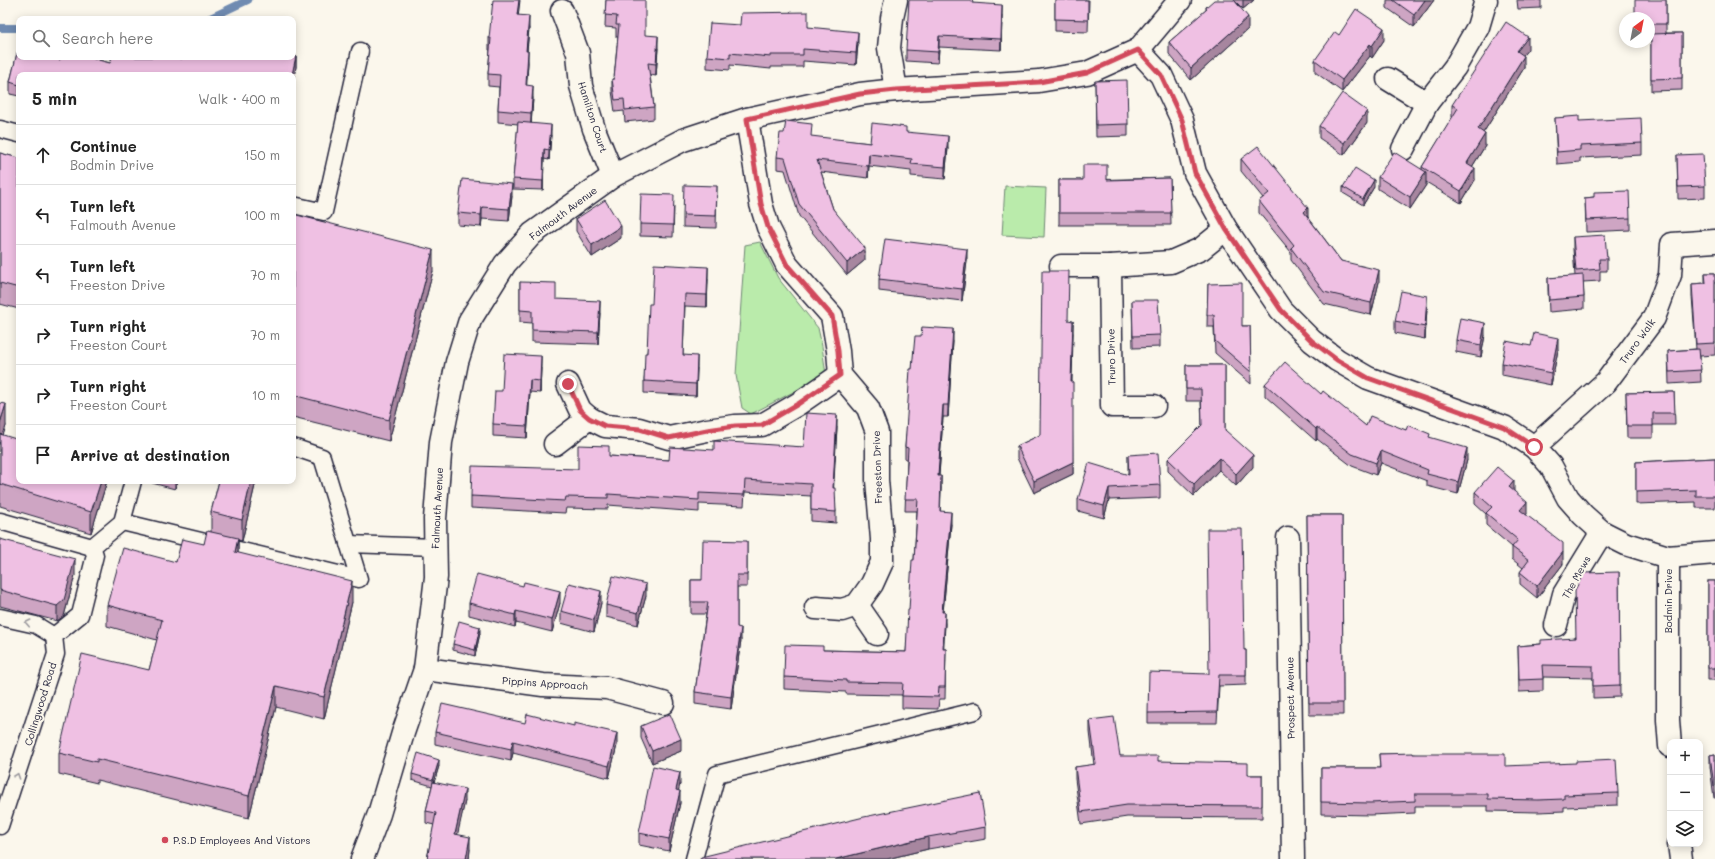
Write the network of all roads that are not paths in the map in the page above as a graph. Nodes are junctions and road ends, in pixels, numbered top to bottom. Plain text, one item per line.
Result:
1 (896, 0) edge
2 (1180, 0) edge
3 (1486, 0) edge
4 (562, 11) dead end
5 (1138, 50) junction
6 (360, 52) dead end
7 (1388, 79) dead end
8 (896, 90) junction
9 (1427, 103) junction
10 (747, 119) junction
11 (0, 129) edge
12 (16, 133) edge
13 (1403, 149) dead end
14 (613, 176) junction
15 (296, 206) edge
16 (1226, 229) junction
17 (1715, 241) edge
18 (1061, 266) dead end
19 (1110, 266) junction
20 (840, 375) junction
21 (568, 384) dead end
22 (1154, 406) dead end
23 (589, 418) junction
24 (555, 444) dead end
25 (1534, 447) junction
26 (296, 448) edge
27 (132, 484) edge
28 (0, 521) edge
29 (122, 522) junction
30 (1602, 532) junction
31 (1288, 538) dead end
32 (348, 544) junction
33 (92, 547) junction
34 (435, 547) junction
35 (1715, 553) edge
36 (1668, 557) junction
37 (857, 605) junction
38 (816, 608) dead end
39 (0, 617) edge
40 (1556, 625) dead end
41 (877, 634) dead end
42 (54, 636) junction
43 (425, 669) junction
44 (663, 703) dead end
45 (975, 711) dead end
46 (1669, 739) edge
47 (0, 826) edge
48 (1679, 847) edge
49 (362, 859) edge
50 (694, 859) edge
51 (1293, 859) edge
52 (1681, 859) edge

1 - 8 street
2 - 5 street, Falmouth Avenue
3 - 9 street
4 - 14 street, Hamilton Court
5 - 8 street, Falmouth Avenue
5 - 16 street, Bodmin Drive
6 - 15 lane
7 - 9 street
8 - 10 street, Falmouth Avenue
9 - 13 street
10 - 14 street, Falmouth Avenue
10 - 20 street
11 - 12 lane
14 - 34 street, Falmouth Avenue
16 - 19 street
16 - 25 street, Bodmin Drive
17 - 25 street, Truro Walk
18 - 19 street
19 - 22 street, Truro Drive
20 - 23 street
20 - 37 street, Freeston Drive
21 - 23 street
23 - 24 street
25 - 30 street, Bodmin Drive
26 - 32 lane
27 - 29 lane
28 - 33 lane
29 - 32 lane
29 - 33 lane
30 - 36 street, Bodmin Drive
30 - 40 street, The Mews
31 - 51 street, Prospect Avenue
32 - 34 lane
33 - 42 lane
34 - 43 street, Falmouth Avenue
35 - 36 street
36 - 46 street, Bodmin Drive
37 - 38 street
37 - 41 street
42 -> 39 lane
47 -> 42 lane, Collingwood Road
43 - 44 street, Pippins Approach
43 - 49 street, Falmouth Avenue
45 - 50 lane
48 - 52 street

